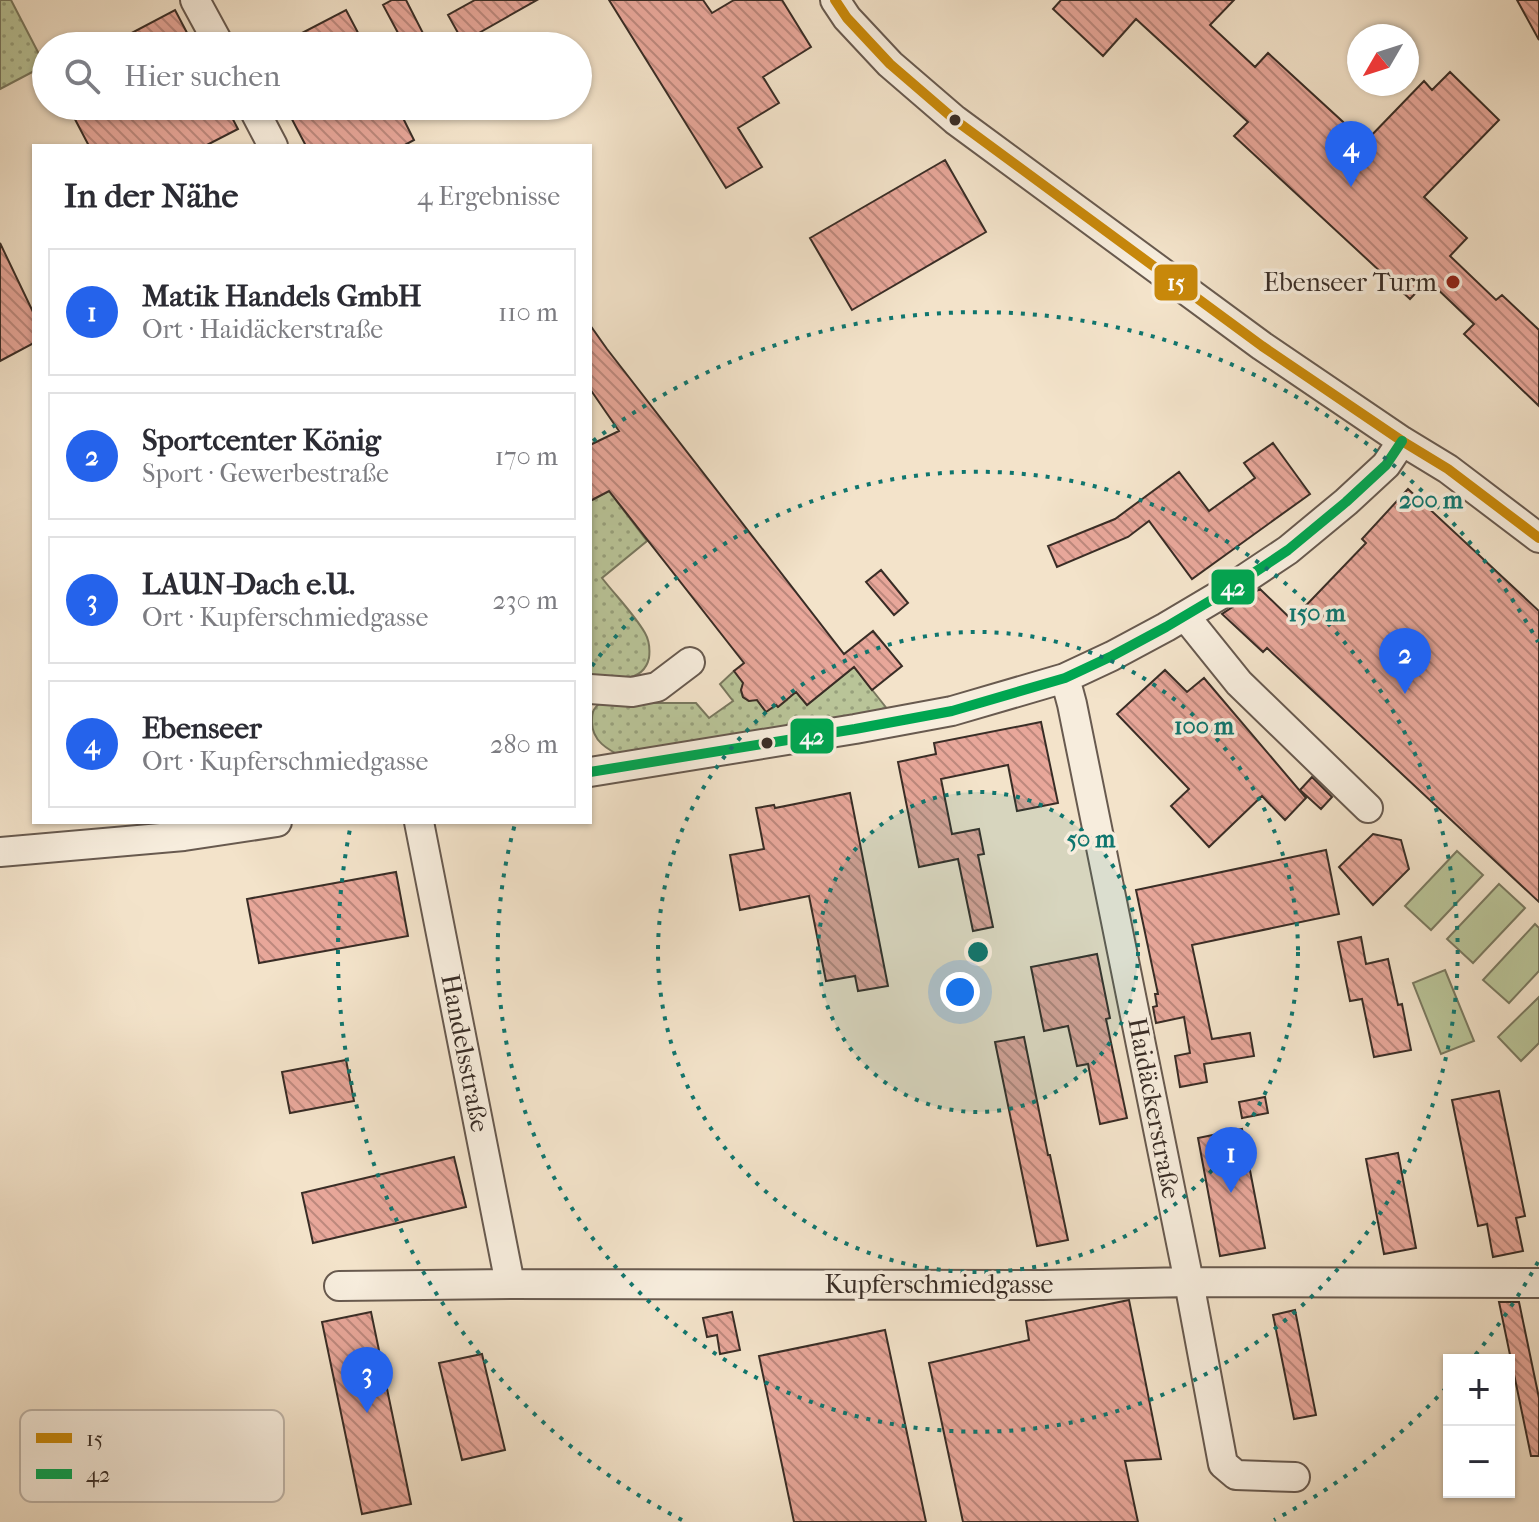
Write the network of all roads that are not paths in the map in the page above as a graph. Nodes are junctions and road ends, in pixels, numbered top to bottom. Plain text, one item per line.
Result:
1 (195, 0) edge
2 (835, 0) edge
3 (212, 32) edge
4 (259, 120) edge
5 (272, 144) edge
6 (1402, 441) junction
7 (1539, 538) edge
8 (1185, 616) junction
9 (690, 662) dead end
10 (1065, 678) junction
11 (592, 689) edge
12 (592, 767) edge
13 (1368, 808) dead end
14 (264, 824) edge
15 (419, 824) edge
16 (0, 852) edge
17 (1189, 1282) junction
18 (1539, 1283) edge
19 (510, 1284) junction
20 (339, 1286) dead end
21 (1295, 1477) dead end

1 - 3 street
2 - 6 street
4 - 5 street
6 - 7 street
6 - 8 street
8 - 10 street
8 - 13 street
9 - 11 street
10 - 12 street
10 - 17 street, Haidäckerstraße
14 - 16 street
15 - 19 street, Handelsstraße
17 - 18 street, Kupferschmiedgasse
17 - 19 street, Kupferschmiedgasse
17 - 21 street, Haidäckerstraße
19 - 20 street, Kupferschmiedgasse

